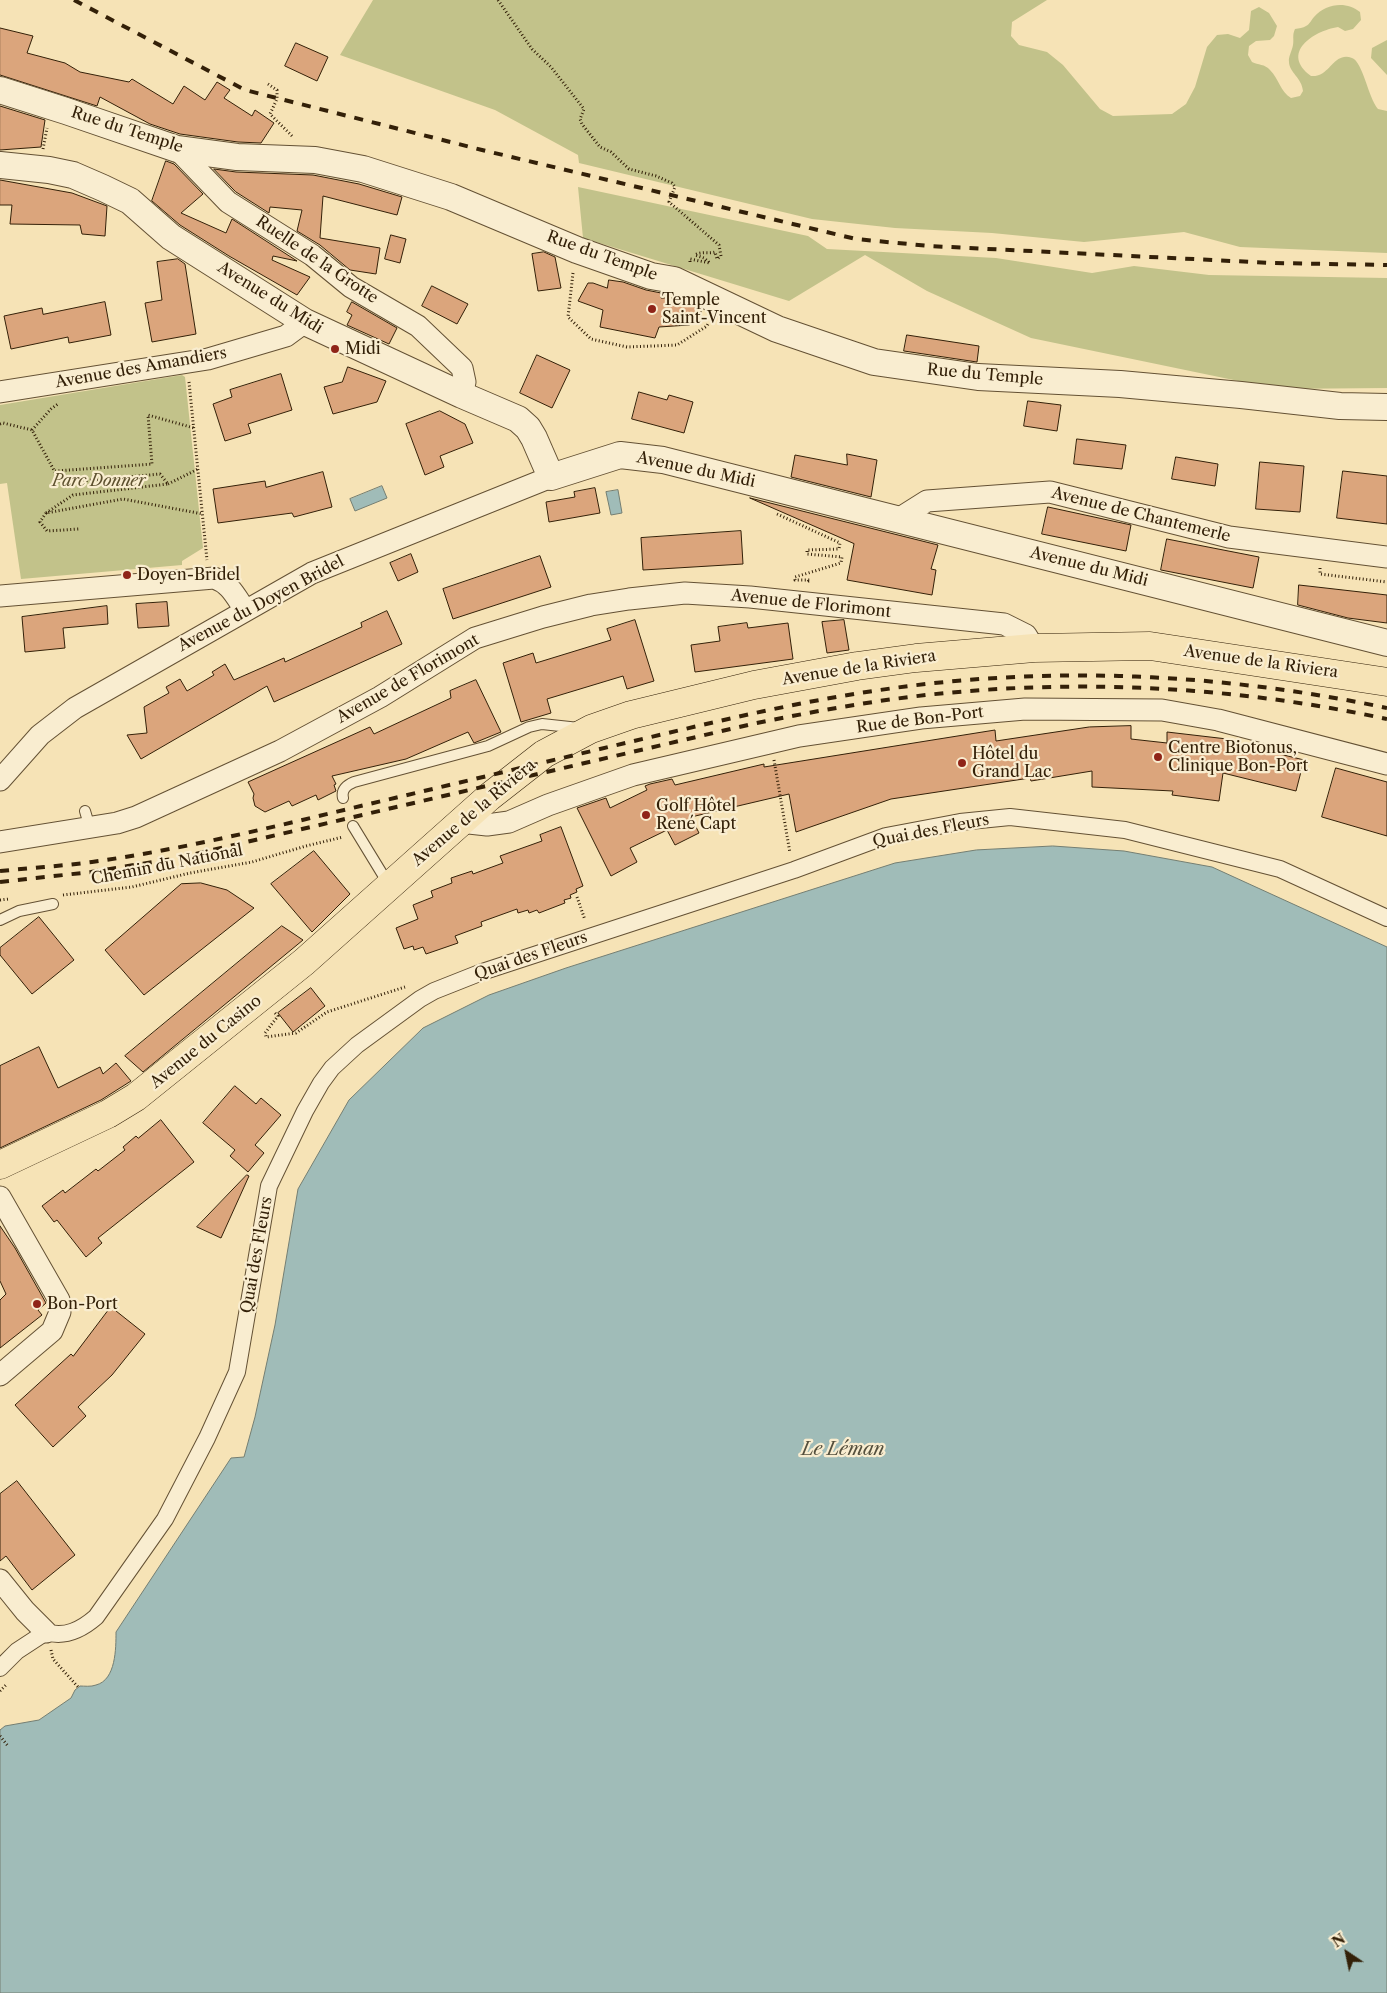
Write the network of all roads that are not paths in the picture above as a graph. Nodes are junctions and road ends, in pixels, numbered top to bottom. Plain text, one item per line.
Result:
1 (0, 90) edge
2 (177, 149) junction
3 (0, 165) edge
4 (305, 322) junction
5 (0, 392) edge
6 (462, 395) junction
7 (1387, 407) edge
8 (551, 477) junction
9 (900, 518) junction
10 (1387, 557) edge
11 (0, 596) edge
12 (245, 610) junction
13 (1387, 642) edge
14 (1034, 648) junction
15 (1387, 682) edge
16 (591, 729) junction
17 (1387, 764) edge
18 (0, 780) edge
19 (343, 798) dead end
20 (460, 822) junction
21 (355, 830) road end
22 (0, 842) edge
23 (390, 886) junction
24 (53, 904) dead end
25 (1387, 918) edge
26 (0, 920) edge
27 (0, 1165) edge
28 (0, 1197) edge
29 (0, 1375) edge
30 (0, 1580) edge
31 (46, 1632) junction
32 (0, 1668) edge

1 - 2 street, Rue du Temple
2 - 6 street, Ruelle de la Grotte
2 - 7 street, Rue du Temple
3 - 4 street, Avenue du Midi
4 - 5 street, Avenue des Amandiers
4 - 6 street, Avenue du Midi
6 - 8 street, Avenue du Midi
8 - 9 street, Avenue du Midi
8 - 12 street, Avenue du Doyen Bridel
9 - 10 street, Avenue de Chantemerle
9 - 13 street, Avenue du Midi
11 - 12 street
12 - 18 street, Avenue du Doyen Bridel
14 - 15 main road, Avenue de la Riviera
14 - 16 main road, Avenue de la Riviera
14 - 22 street, Avenue de Florimont
16 - 19 lane
16 - 20 main road, Avenue de la Riviera
17 - 20 street, Rue de Bon-Port
20 - 23 main road, Avenue de la Riviera
21 - 23 lane
23 - 27 main road, Avenue du Casino
24 - 26 lane
25 - 31 street, Quai des Fleurs
28 - 29 street
30 - 31 street
31 - 32 street

